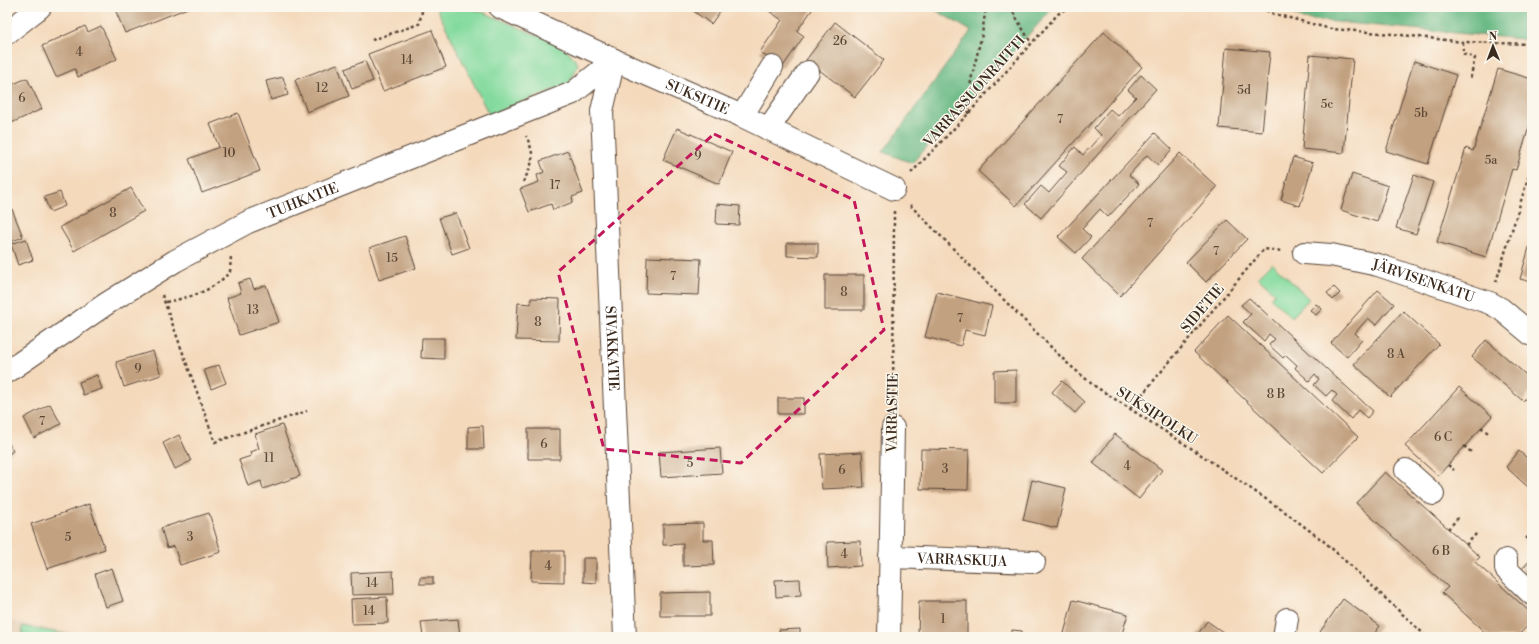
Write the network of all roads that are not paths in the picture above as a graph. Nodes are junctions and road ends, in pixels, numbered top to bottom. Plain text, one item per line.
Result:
1 (40, 7) edge
2 (500, 7) edge
3 (7, 33) edge
4 (614, 60) junction
5 (772, 67) dead end
6 (808, 72) dead end
7 (742, 116) junction
8 (768, 129) junction
9 (894, 189) road end
10 (1304, 253) road end
11 (1532, 335) edge
12 (7, 372) edge
13 (892, 428) road end
14 (1406, 470) dead end
15 (1433, 494) dead end
16 (890, 557) junction
17 (1506, 560) dead end
18 (1034, 562) dead end
19 (1532, 594) edge
20 (625, 637) edge
21 (889, 637) edge

1 - 3 street
2 - 4 street, SUKSITIE
4 - 7 street, SUKSITIE
4 - 12 street, TUHKATIE
4 - 20 street, SIVAKKATIE
5 - 7 street
6 - 8 street
7 - 8 street, SUKSITIE
8 - 9 street, SUKSITIE
10 - 11 street, JÄRVISENKATU
13 - 16 street, VARRASTIE
14 - 15 street
16 - 18 street, VARRASKUJA
16 - 21 street, VARRASTIE
17 - 19 street

